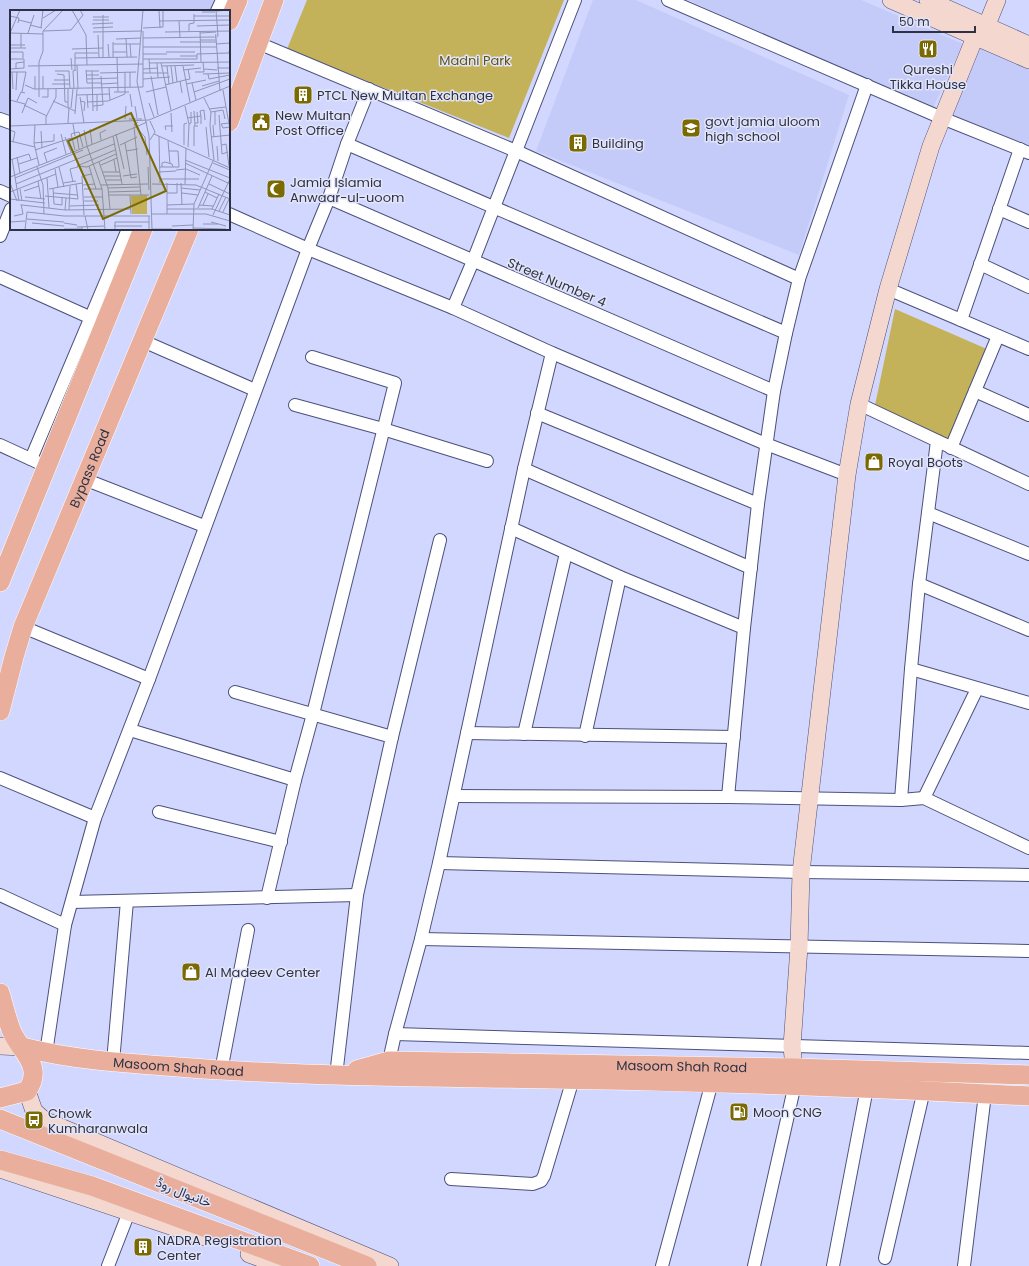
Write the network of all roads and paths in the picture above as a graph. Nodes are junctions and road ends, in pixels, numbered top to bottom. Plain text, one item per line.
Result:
1 (222, 0) edge
2 (238, 0) edge
3 (274, 0) edge
4 (575, 0) edge
5 (668, 0) edge
6 (891, 0) edge
7 (928, 0) edge
8 (997, 0) edge
9 (218, 10) edge
10 (230, 19) edge
11 (981, 32) junction
12 (258, 43) junction
13 (1029, 45) edge
14 (1029, 60) edge
15 (866, 85) junction
16 (369, 89) junction
17 (942, 118) junction
18 (0, 119) edge
19 (230, 119) edge
20 (10, 123) edge
21 (347, 144) junction
22 (516, 151) junction
23 (1025, 151) edge
24 (0, 191) edge
25 (10, 196) edge
26 (329, 198) junction
27 (494, 206) junction
28 (999, 209) junction
29 (10, 211) edge
30 (230, 214) edge
31 (1029, 222) edge
32 (128, 230) edge
33 (142, 230) edge
34 (189, 230) edge
35 (0, 236) edge
36 (308, 249) junction
37 (473, 261) junction
38 (980, 264) junction
39 (0, 277) edge
40 (799, 279) junction
41 (1029, 287) edge
42 (888, 288) junction
43 (453, 308) junction
44 (960, 320) junction
45 (97, 321) junction
46 (786, 333) junction
47 (998, 336) junction
48 (143, 341) junction
49 (1029, 349) edge
50 (552, 353) junction
51 (312, 357) dead end
52 (255, 390) junction
53 (774, 391) junction
54 (975, 391) junction
55 (859, 404) junction
56 (295, 405) dead end
57 (537, 413) junction
58 (1029, 415) edge
59 (65, 422) junction
60 (384, 429) junction
61 (937, 441) junction
62 (766, 444) junction
63 (0, 445) edge
64 (951, 448) junction
65 (34, 460) junction
66 (487, 461) dead end
67 (524, 469) junction
68 (847, 475) junction
69 (84, 479) junction
70 (1029, 484) edge
71 (758, 504) junction
72 (928, 513) junction
73 (204, 526) junction
74 (512, 528) junction
75 (440, 540) dead end
76 (0, 549) edge
77 (566, 553) junction
78 (1029, 554) edge
79 (751, 568) junction
80 (620, 577) junction
81 (0, 582) edge
82 (919, 584) junction
83 (23, 627) junction
84 (744, 628) junction
85 (1029, 630) edge
86 (910, 669) junction
87 (149, 679) junction
88 (977, 688) junction
89 (235, 692) dead end
90 (1029, 703) edge
91 (0, 711) edge
92 (313, 714) junction
93 (130, 730) junction
94 (467, 733) junction
95 (524, 734) junction
96 (585, 736) junction
97 (392, 737) junction
98 (734, 737) junction
99 (0, 778) edge
100 (295, 780) junction
101 (454, 796) junction
102 (728, 797) junction
103 (809, 798) junction
104 (924, 798) junction
105 (900, 800) junction
106 (159, 812) dead end
107 (95, 818) junction
108 (281, 842) junction
109 (1029, 848) edge
110 (439, 863) junction
111 (801, 872) junction
112 (1029, 875) edge
113 (357, 894) junction
114 (0, 895) edge
115 (267, 898) junction
116 (127, 901) junction
117 (72, 902) junction
118 (66, 925) junction
119 (248, 930) dead end
120 (421, 939) junction
121 (799, 947) junction
122 (1029, 951) edge
123 (0, 993) edge
124 (395, 1034) junction
125 (0, 1046) edge
126 (792, 1046) junction
127 (22, 1047) junction
128 (46, 1053) junction
129 (1029, 1053) edge
130 (389, 1061) junction
131 (113, 1062) junction
132 (221, 1071) junction
133 (1029, 1074) edge
134 (336, 1076) junction
135 (795, 1076) junction
136 (573, 1079) junction
137 (712, 1082) junction
138 (868, 1088) junction
139 (924, 1090) junction
140 (27, 1091) junction
141 (986, 1094) junction
142 (1029, 1096) edge
143 (0, 1098) edge
144 (0, 1119) edge
145 (0, 1132) edge
146 (0, 1160) edge
147 (0, 1169) edge
148 (451, 1179) dead end
149 (129, 1212) junction
150 (307, 1258) edge
151 (885, 1258) dead end
152 (343, 1261) edge
153 (108, 1266) edge
154 (282, 1266) edge
155 (367, 1266) edge
156 (390, 1266) edge
157 (662, 1266) edge
158 (754, 1266) edge
159 (833, 1266) edge
160 (964, 1266) edge

1 - 9 street
2 - 10 main road
3 - 12 main road
4 - 22 street
5 - 15 street
6 - 11 main road
7 - 11 main road
8 - 11 main road
11 - 13 main road
11 - 14 main road
11 - 17 main road
12 - 16 street
12 - 19 main road
15 - 17 street
15 - 40 street
16 - 21 street
16 - 22 street
17 - 23 street
17 - 42 main road
18 - 20 street
21 - 26 street
21 - 27 street
22 - 27 street
22 - 40 street
23 - 28 street
24 - 25 street
26 - 36 street
26 - 37 street, Street Number 4
27 - 37 street
27 - 46 street
28 - 31 street
28 - 38 street
29 - 35 street
30 - 36 street
32 - 45 street
33 - 45 main road
34 - 48 main road, Bypass Road
36 - 43 street
36 - 52 street
37 - 43 street
37 - 53 street, Street Number 4
38 - 41 street
38 - 44 street
39 - 45 street
40 - 46 street
42 - 44 street
42 - 55 main road
43 - 50 street
44 - 47 street
45 - 59 main road
45 - 65 street
46 - 53 street
47 - 49 street
47 - 54 street
48 - 52 street
48 - 69 main road, Bypass Road
50 - 57 street
50 - 62 street
51 - 60 street
52 - 73 street
53 - 62 street
54 - 58 street
54 - 64 street
55 - 61 street
55 - 68 main road
56 - 60 street
57 - 67 street
57 - 71 street
59 - 65 main road
59 - 81 main road
60 - 66 street
60 - 92 street
61 - 64 street
61 - 72 street
62 - 68 street
62 - 71 street
63 - 65 street
64 - 70 street
65 - 76 main road
67 - 74 street
67 - 79 street
68 - 103 main road
69 - 73 street
69 - 83 main road, Bypass Road
71 - 79 street
72 - 78 street
72 - 82 street
73 - 87 street
74 - 77 street
74 - 94 street
75 - 97 street
77 - 80 street
77 - 95 street
79 - 84 street
80 - 84 street
80 - 96 street
82 - 85 street
82 - 86 street
83 - 87 street
83 - 91 main road, Bypass Road
84 - 98 street
86 - 88 street
86 - 105 street
87 - 93 street
88 - 90 street
88 - 104 street
89 - 92 street
92 - 97 street
92 - 100 street
93 - 100 street
93 - 107 street
94 - 95 street
94 - 101 street
95 - 96 street
96 - 98 street
97 - 113 street
98 - 102 street
99 - 107 street
100 - 108 street
101 - 102 street
101 - 110 street
102 - 103 street
103 - 105 street
103 - 111 main road
104 - 105 street
104 - 109 street
106 - 108 street
107 - 117 street
108 - 115 street
110 - 111 street
110 - 120 street
111 - 112 street
111 - 121 main road
113 - 115 street
113 - 134 street
114 - 118 street
115 - 116 street
116 - 117 street
116 - 131 street
117 - 118 street
118 - 128 street
119 - 132 street
120 - 121 street
120 - 124 street
121 - 122 street
121 - 126 main road
123 - 127 main road
124 - 126 street
124 - 130 street
125 - 127 main road
126 - 129 street
126 - 135 main road
127 - 128 main road, Masoom Shah Road
127 - 140 main road
128 - 131 main road, Masoom Shah Road
130 - 134 main road, Masoom Shah Road
130 - 135 main road, Masoom Shah Road
131 - 132 main road, Masoom Shah Road
132 - 134 main road, Masoom Shah Road
133 - 135 main road, Masoom Shah Road
134 - 136 main road, Masoom Shah Road
135 - 137 main road, Masoom Shah Road
135 - 138 main road, Masoom Shah Road
135 - 158 street
136 - 137 main road, Masoom Shah Road
136 - 148 street
137 - 157 street
138 - 139 main road, Masoom Shah Road
138 - 159 street
139 - 141 main road, Masoom Shah Road
139 - 151 street
140 - 143 main road
140 - 156 main road
141 - 142 main road, Masoom Shah Road
141 - 160 street
144 - 152 main road, خانیوال روڈ
145 - 150 main road, خانیوال روڈ
146 - 150 main road
147 - 149 main road
149 - 153 street
149 - 154 main road
150 - 152 main road, خانیوال روڈ
152 - 155 main road, خانیوال روڈ

